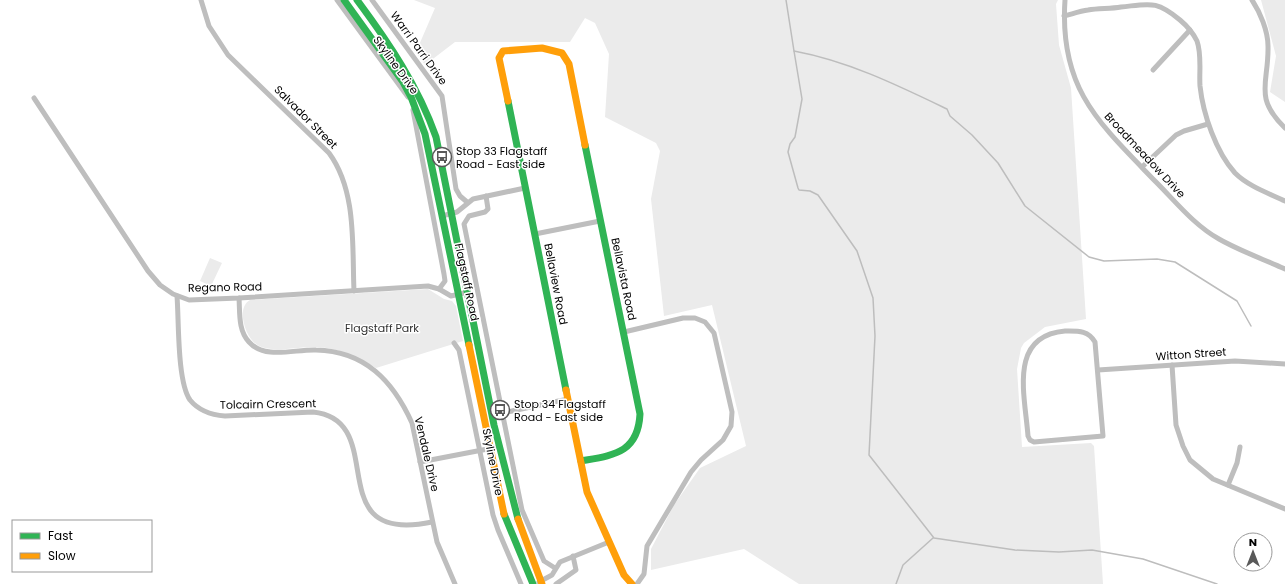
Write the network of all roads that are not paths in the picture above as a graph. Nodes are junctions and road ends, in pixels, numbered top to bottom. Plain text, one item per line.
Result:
1 (200, 0) edge
2 (337, 0) edge
3 (344, 0) edge
4 (357, 0) edge
5 (372, 0) edge
6 (1065, 0) edge
7 (1252, 0) edge
8 (1064, 16) junction
9 (1190, 30) junction
10 (569, 64) joint
11 (1153, 70) dead end
12 (34, 98) dead end
13 (1208, 124) junction
14 (1285, 128) edge
15 (1142, 167) junction
16 (525, 188) junction
17 (486, 196) junction
18 (1285, 201) edge
19 (467, 202) junction
20 (452, 213) junction
21 (442, 216) junction
22 (600, 221) junction
23 (535, 234) junction
24 (1285, 269) edge
25 (439, 289) junction
26 (354, 291) junction
27 (468, 292) junction
28 (459, 294) junction
29 (177, 296) junction
30 (239, 298) junction
31 (624, 332) junction
32 (454, 343) dead end
33 (1285, 364) edge
34 (1172, 365) junction
35 (1098, 370) junction
36 (568, 399) junction
37 (503, 413) junction
38 (498, 447) junction
39 (1240, 447) dead end
40 (489, 448) junction
41 (481, 450) junction
42 (581, 460) junction
43 (420, 462) junction
44 (1228, 485) junction
45 (1285, 509) edge
46 (432, 522) junction
47 (609, 542) junction
48 (573, 556) junction
49 (555, 568) junction
50 (538, 583) edge
51 (455, 584) edge
52 (521, 584) edge
53 (556, 584) edge
54 (632, 584) edge
55 (636, 584) edge

1 - 26 street, Salvador Street
2 - 25 street, Skyline Drive
3 - 21 main road, Flagstaff Road
4 - 20 main road, Flagstaff Road
5 - 19 street, Warri Parri Drive
6 - 8 street, Broadmeadow Drive
7 - 14 street
8 - 9 street
8 - 15 street, Broadmeadow Drive
9 - 11 street
9 - 13 street
10 - 16 main road, Bellaview Road
10 - 22 main road, Bellavista Road
12 - 29 street, Regano Road
13 - 15 street
13 - 18 street
15 - 24 street, Broadmeadow Drive
16 - 17 street
16 - 23 main road, Bellaview Road
17 - 19 street
17 - 37 street, Flagstaff Road
19 - 20 street
20 - 21 street
20 - 27 main road, Flagstaff Road
21 - 28 main road, Flagstaff Road
22 - 23 street
22 - 31 main road, Bellavista Road
23 - 36 main road, Bellaview Road
25 - 26 street, Regano Road
25 - 28 street, Regano Road
26 - 30 street, Regano Road
27 - 28 street, Regano Road
27 - 38 main road, Flagstaff Road
28 - 40 main road, Flagstaff Road
29 - 30 street, Regano Road
29 - 46 street, Tolcairn Crescent
30 - 43 street, Vendale Drive
31 - 42 main road, Bellavista Road
31 - 55 street
32 - 41 street, Skyline Drive
33 - 34 street, Witton Street
34 - 35 street, Witton Street
34 - 44 street
35 - 35 street
36 - 37 street
36 - 42 main road, Bellaview Road
37 - 49 street, Flagstaff Road
38 - 40 street
38 - 50 main road, Flagstaff Road
39 - 44 street
40 - 41 street
40 - 50 main road, Flagstaff Road
41 - 43 street
41 - 52 street, Skyline Drive
42 - 47 main road, Bellaview Road
43 - 46 street, Vendale Drive
44 - 45 street
46 - 51 street, Vendale Drive
47 - 48 street
47 - 54 main road, Bellaview Road
48 - 49 street
48 - 53 street
49 - 50 street

